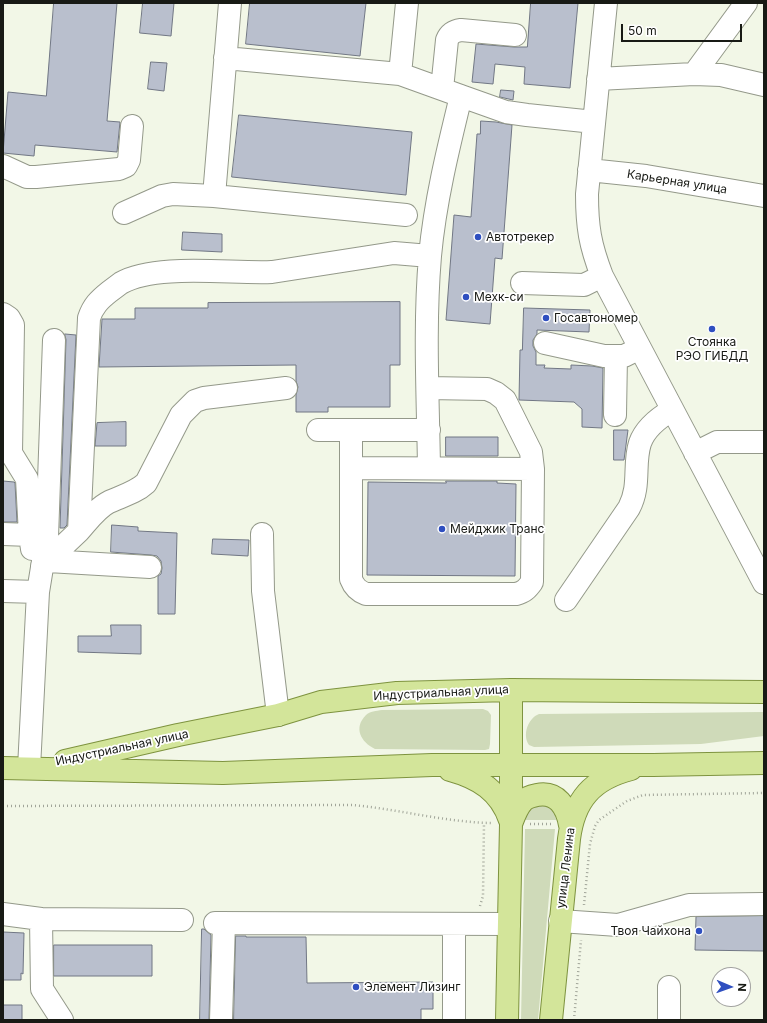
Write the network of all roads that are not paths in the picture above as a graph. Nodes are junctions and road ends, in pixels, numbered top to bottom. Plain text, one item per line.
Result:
1 (230, 3) edge
2 (407, 3) edge
3 (606, 3) edge
4 (746, 3) edge
5 (515, 35) dead end
6 (225, 58) junction
7 (400, 74) junction
8 (694, 74) junction
9 (598, 79) junction
10 (764, 85) edge
11 (452, 92) junction
12 (594, 122) junction
13 (132, 126) dead end
14 (3, 166) edge
15 (589, 170) junction
16 (214, 196) junction
17 (764, 196) edge
18 (124, 213) dead end
19 (406, 215) dead end
20 (430, 256) junction
21 (602, 276) junction
22 (522, 283) dead end
23 (3, 314) edge
24 (54, 340) dead end
25 (545, 343) dead end
26 (640, 348) junction
27 (616, 356) junction
28 (286, 388) dead end
29 (428, 388) junction
30 (672, 410) junction
31 (615, 416) dead end
32 (318, 430) dead end
33 (351, 430) junction
34 (429, 430) junction
35 (764, 442) edge
36 (7, 452) edge
37 (695, 453) junction
38 (351, 468) junction
39 (429, 468) junction
40 (533, 469) junction
41 (79, 530) junction
42 (3, 534) edge
43 (262, 534) dead end
44 (30, 535) junction
45 (45, 563) junction
46 (150, 567) dead end
47 (764, 582) edge
48 (3, 591) edge
49 (38, 592) junction
50 (566, 600) dead end
51 (764, 682) edge
52 (511, 690) junction
53 (737, 692) junction
54 (764, 692) edge
55 (278, 715) junction
56 (764, 763) edge
57 (432, 765) junction
58 (654, 765) junction
59 (511, 766) junction
60 (3, 768) edge
61 (29, 768) junction
62 (511, 824) junction
63 (570, 825) junction
64 (764, 904) edge
65 (3, 914) edge
66 (40, 919) junction
67 (182, 920) dead end
68 (560, 921) junction
69 (454, 924) junction
70 (509, 924) junction
71 (669, 987) dead end
72 (62, 1020) edge
73 (222, 1020) edge
74 (454, 1020) edge
75 (507, 1020) edge
76 (551, 1020) edge
77 (669, 1020) edge

1 - 6 street
2 - 7 street
3 - 9 street
4 - 8 street
5 - 11 street
6 - 7 street
6 - 16 street
7 - 11 street
8 - 9 street
8 - 10 street
9 - 12 street
11 - 12 street
11 - 20 street
12 - 15 street
13 - 14 street
15 - 17 street, Карьерная улица
15 - 21 street
16 - 18 street
16 - 19 street
20 - 29 street
20 - 41 street
21 - 22 street
21 - 26 street
23 - 36 street
24 - 45 street
25 - 27 street
26 - 27 street
26 - 30 street
27 - 31 street
28 - 41 street
29 - 34 street
29 - 40 street
30 - 37 street
30 - 50 street
32 - 33 street
33 - 34 street
33 - 38 street
34 - 39 street
35 - 37 street
36 - 44 street
37 - 47 street
38 - 39 street
38 - 40 street
39 - 40 street
41 - 45 street
42 - 44 street
43 - 55 street
44 - 49 street
45 - 46 street
45 - 49 street
48 - 49 street
49 - 61 street
51 - 53 street
52 - 53 main road, Индустриальная улица
52 - 55 main road, Индустриальная улица
52 - 59 main road
53 - 54 main road, Индустриальная улица
55 - 61 main road, Индустриальная улица
56 - 58 main road, Индустриальная улица
57 - 59 main road, Индустриальная улица
57 - 61 main road, Индустриальная улица
57 - 62 main road
58 - 59 main road, Индустриальная улица
58 - 63 main road, улица Ленина
59 - 62 main road
60 - 61 main road, Индустриальная улица
62 - 63 main road
62 - 70 main road
63 - 68 main road, улица Ленина
64 - 68 street
65 - 66 street
66 - 67 street
66 - 72 street
68 - 76 main road, улица Ленина
69 - 70 street
69 - 73 street
69 - 74 street
70 - 75 main road
71 - 77 street

